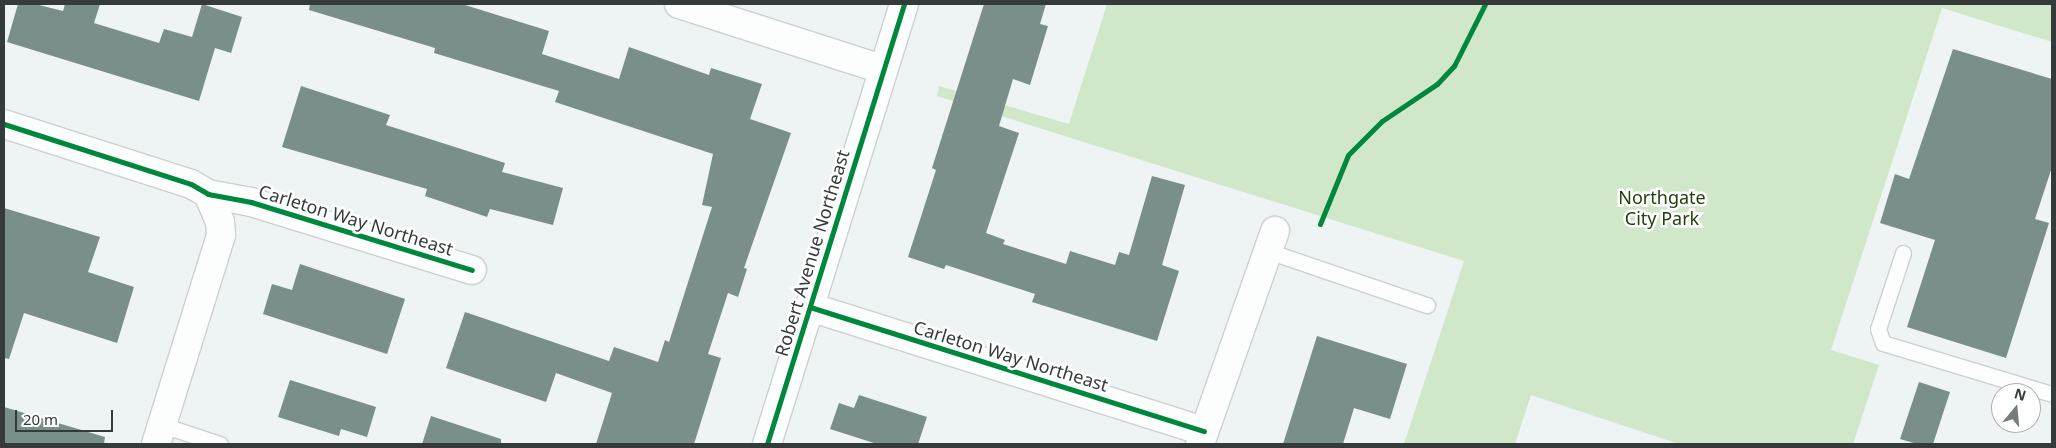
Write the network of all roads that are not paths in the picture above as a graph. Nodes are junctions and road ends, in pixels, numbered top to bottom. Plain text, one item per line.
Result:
1 (679, 4) edge
2 (904, 4) edge
3 (882, 70) junction
4 (4, 124) edge
5 (208, 194) junction
6 (1272, 241) joint
7 (1904, 252) dead end
8 (472, 270) dead end
9 (1427, 306) dead end
10 (810, 307) junction
11 (2052, 394) edge
12 (159, 435) edge
13 (1202, 438) edge
14 (220, 444) edge
15 (767, 444) edge

1 - 3 street
2 - 3 street, Robert Avenue Northeast
3 - 10 street, Robert Avenue Northeast
4 - 5 street, Carleton Way Northeast
5 - 8 street, Carleton Way Northeast
5 - 12 street
6 - 9 lane
6 - 13 street
7 - 11 lane
10 - 13 street, Carleton Way Northeast
10 - 15 street, Robert Avenue Northeast
12 - 14 lane

